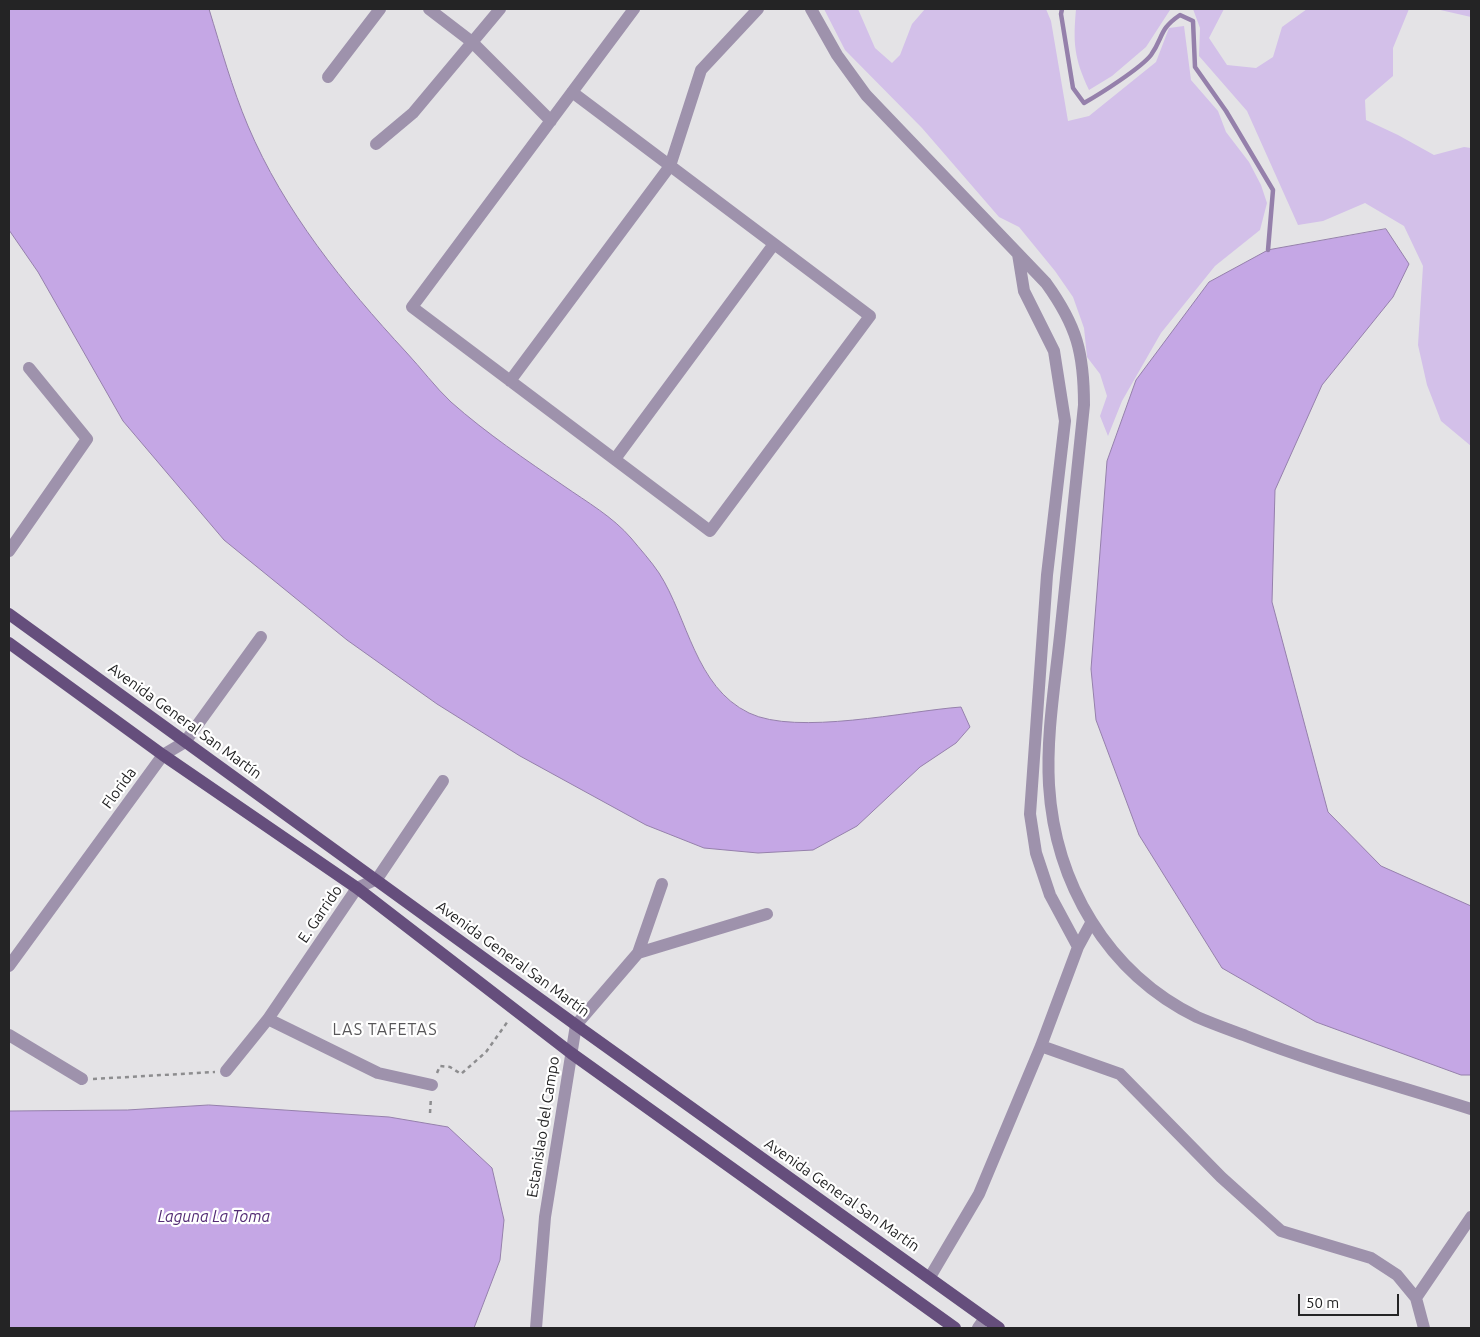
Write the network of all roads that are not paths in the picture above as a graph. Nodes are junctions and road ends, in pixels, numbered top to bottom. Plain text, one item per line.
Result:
1 (380, 9) edge
2 (429, 9) edge
3 (500, 9) edge
4 (634, 9) edge
5 (758, 9) edge
6 (811, 9) edge
7 (472, 42) junction
8 (328, 77) dead end
9 (572, 92) junction
10 (551, 122) junction
11 (376, 144) dead end
12 (670, 166) junction
13 (774, 244) junction
14 (1018, 254) junction
15 (29, 368) dead end
16 (510, 381) junction
17 (615, 459) junction
18 (9, 551) edge
19 (9, 614) edge
20 (261, 637) dead end
21 (9, 643) edge
22 (184, 742) junction
23 (163, 755) junction
24 (443, 781) dead end
25 (377, 879) junction
26 (662, 884) dead end
27 (357, 888) junction
28 (767, 914) dead end
29 (1091, 923) junction
30 (1078, 947) junction
31 (638, 953) junction
32 (9, 966) edge
33 (268, 1019) junction
34 (576, 1025) junction
35 (9, 1035) edge
36 (1041, 1046) junction
37 (571, 1053) junction
38 (226, 1071) road end
39 (82, 1080) road end
40 (432, 1085) road end
41 (1471, 1109) edge
42 (1471, 1217) edge
43 (930, 1277) junction
44 (1416, 1298) junction
45 (981, 1323) edge
46 (536, 1328) edge
47 (955, 1328) edge
48 (999, 1328) edge
49 (1424, 1328) edge

1 - 8 street
2 - 7 street
3 - 7 street
4 - 9 street
5 - 12 street
6 - 14 street
7 - 10 street
7 - 11 street
9 - 10 street
9 - 12 street
10 - 16 street
12 - 13 street
12 - 16 street
13 - 17 street
13 - 17 street
14 - 29 street
14 - 30 street
15 - 18 street
16 - 17 street
19 - 22 main road, Avenida General San Martín
20 - 22 street, Florida
21 - 23 main road
22 - 23 street, Florida
22 - 25 main road, Avenida General San Martín
23 - 27 main road
23 - 32 street, Florida
24 - 25 street
25 - 27 street, E. Garrido
25 - 34 main road, Avenida General San Martín
26 - 31 street
27 - 33 street, E. Garrido
27 - 37 main road
28 - 31 street
29 - 30 street
29 - 41 street
30 - 36 street
31 - 34 street
33 - 38 street, E. Garrido
33 - 40 street
34 - 37 street, Estanislao del Campo
34 - 43 main road, Avenida General San Martín
35 - 39 street
36 - 43 street
36 - 44 street
37 - 46 street, Estanislao del Campo
37 - 47 main road
42 - 44 street
43 - 45 main road, Avenida General San Martín
44 - 49 street
45 - 48 main road, Avenida General San Martín

